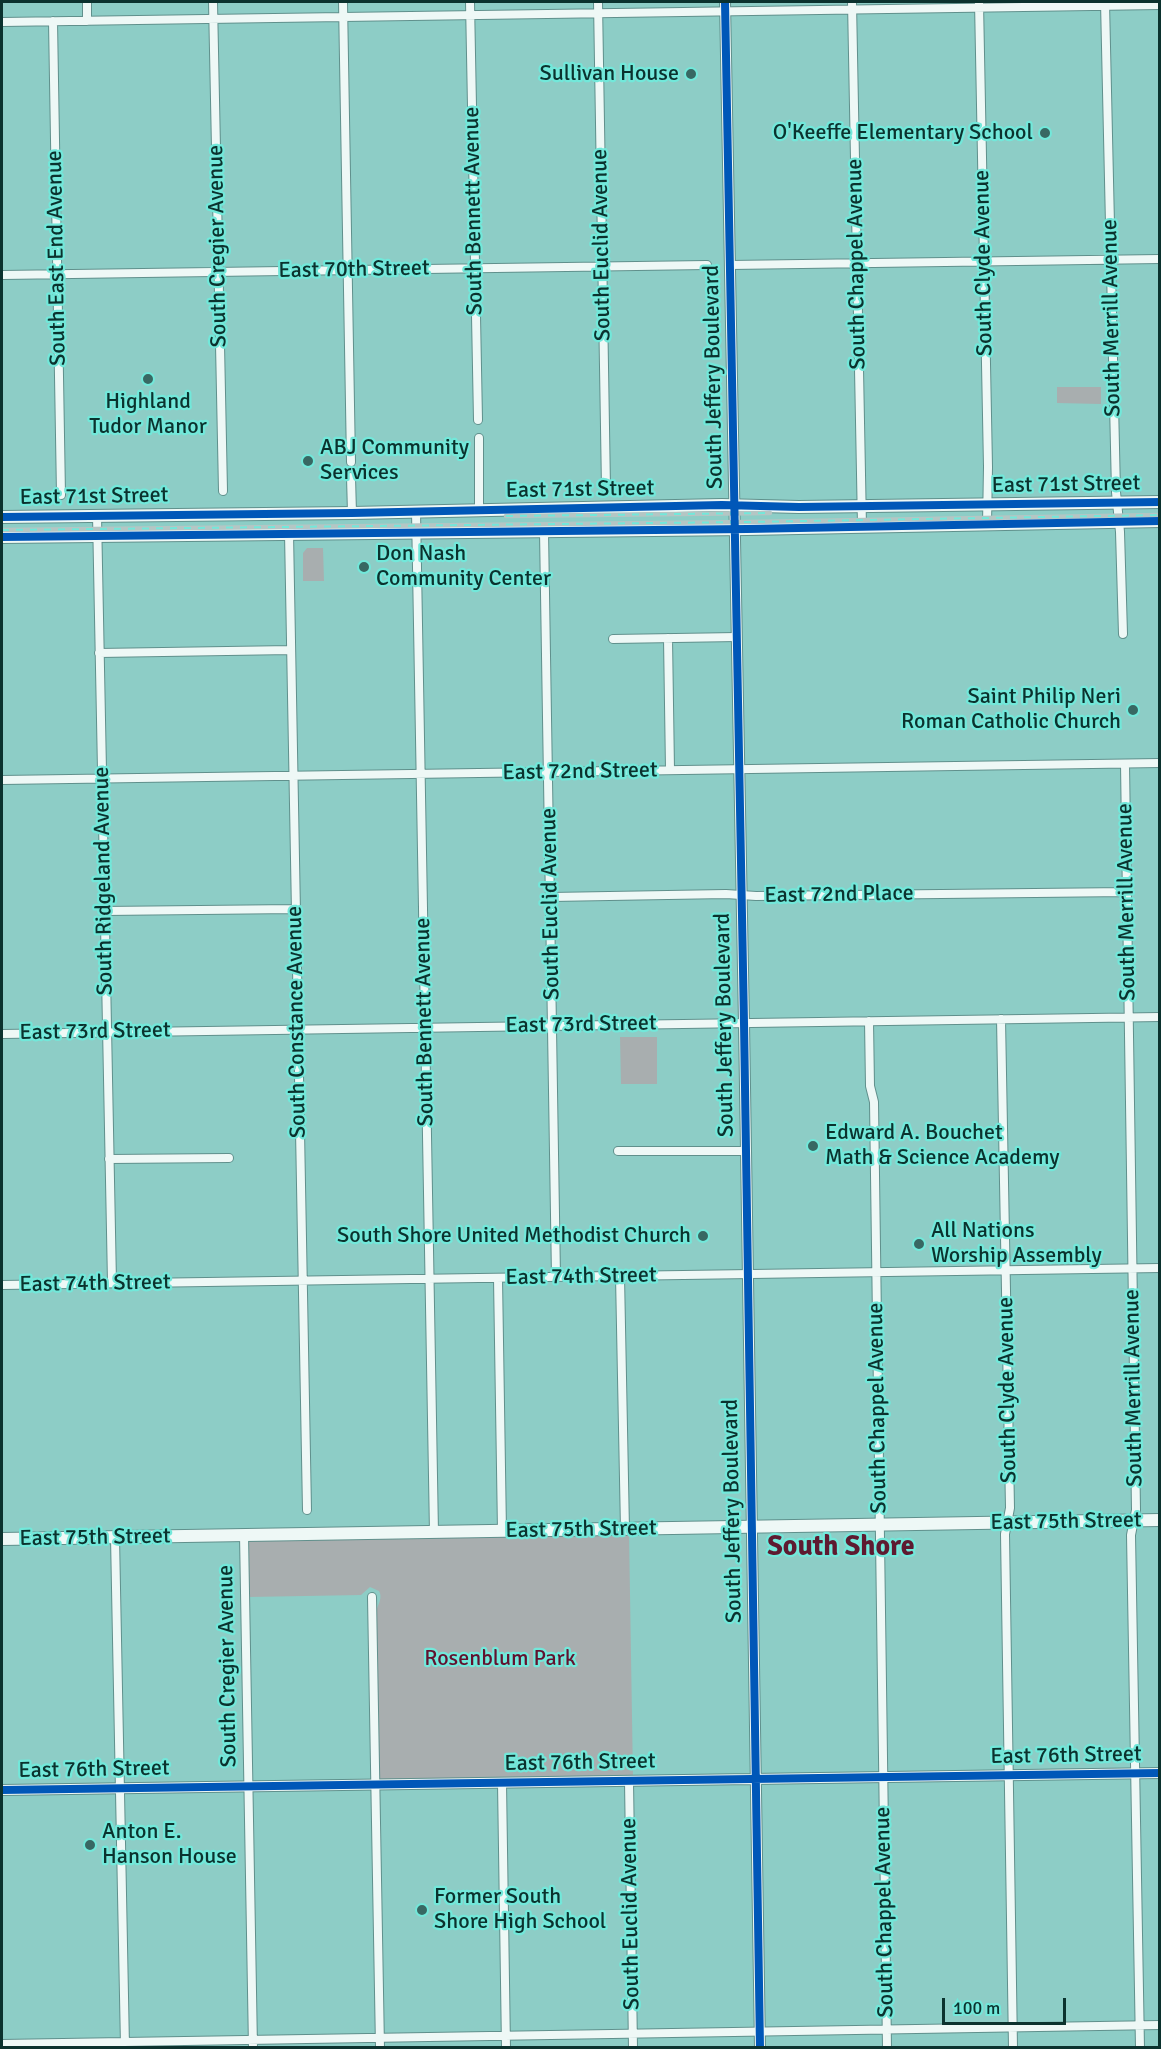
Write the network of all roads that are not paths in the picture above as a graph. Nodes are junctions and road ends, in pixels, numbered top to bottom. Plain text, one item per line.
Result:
1 (87, 2) edge
2 (213, 2) edge
3 (342, 2) edge
4 (470, 2) edge
5 (598, 2) edge
6 (1105, 4) edge
7 (979, 5) edge
8 (1160, 5) edge
9 (852, 6) edge
10 (725, 7) edge
11 (598, 13) junction
12 (471, 15) junction
13 (343, 17) junction
14 (214, 19) junction
15 (53, 21) junction
16 (87, 21) junction
17 (2, 22) edge
18 (1111, 259) junction
19 (1160, 259) edge
20 (984, 261) junction
21 (857, 263) junction
22 (707, 264) dead end
23 (730, 265) junction
24 (602, 266) junction
25 (475, 268) junction
26 (348, 270) junction
27 (219, 272) junction
28 (57, 274) junction
29 (2, 275) edge
30 (478, 420) dead end
31 (479, 438) dead end
32 (351, 462) dead end
33 (351, 477) dead end
34 (606, 488) dead end
35 (223, 491) dead end
36 (61, 495) dead end
37 (1160, 502) edge
38 (1117, 503) junction
39 (987, 504) junction
40 (734, 505) junction
41 (861, 506) junction
42 (479, 510) junction
43 (416, 511) junction
44 (352, 513) junction
45 (97, 515) junction
46 (2, 517) edge
47 (1160, 521) edge
48 (1119, 522) junction
49 (223, 524) junction
50 (987, 524) junction
51 (862, 526) junction
52 (735, 529) junction
53 (544, 531) junction
54 (289, 533) junction
55 (416, 533) junction
56 (97, 536) junction
57 (2, 537) edge
58 (1123, 634) dead end
59 (737, 637) junction
60 (668, 638) junction
61 (613, 639) dead end
62 (291, 650) junction
63 (99, 653) junction
64 (1160, 763) edge
65 (1125, 764) junction
66 (739, 769) junction
67 (670, 770) junction
68 (548, 772) junction
69 (421, 774) junction
70 (293, 776) junction
71 (102, 778) junction
72 (2, 780) edge
73 (1127, 892) junction
74 (741, 895) junction
75 (551, 897) junction
76 (295, 909) junction
77 (105, 911) junction
78 (1129, 1017) junction
79 (1160, 1017) edge
80 (1001, 1019) junction
81 (869, 1021) junction
82 (744, 1023) junction
83 (553, 1026) junction
84 (425, 1028) junction
85 (297, 1029) junction
86 (107, 1032) junction
87 (2, 1034) edge
88 (618, 1151) dead end
89 (746, 1151) junction
90 (229, 1158) dead end
91 (109, 1159) junction
92 (1132, 1268) junction
93 (1160, 1268) edge
94 (1006, 1270) junction
95 (877, 1272) junction
96 (748, 1274) junction
97 (620, 1276) junction
98 (556, 1277) junction
99 (498, 1278) junction
100 (429, 1279) junction
101 (302, 1281) junction
102 (112, 1283) junction
103 (2, 1285) edge
104 (307, 1510) dead end
105 (1160, 1520) edge
106 (1134, 1521) junction
107 (1007, 1523) junction
108 (880, 1525) junction
109 (751, 1527) junction
110 (625, 1530) junction
111 (502, 1532) junction
112 (434, 1533) junction
113 (244, 1535) junction
114 (115, 1537) junction
115 (2, 1539) edge
116 (372, 1597) dead end
117 (1136, 1773) junction
118 (1160, 1773) edge
119 (1009, 1775) junction
120 (883, 1777) junction
121 (755, 1779) junction
122 (629, 1781) junction
123 (502, 1783) junction
124 (375, 1784) junction
125 (248, 1786) junction
126 (121, 1788) junction
127 (2, 1790) edge
128 (1140, 2025) junction
129 (1160, 2025) edge
130 (1013, 2027) junction
131 (887, 2029) junction
132 (759, 2031) junction
133 (633, 2034) junction
134 (506, 2036) junction
135 (380, 2043) edge
136 (2, 2044) edge
137 (253, 2044) edge
138 (125, 2045) edge
139 (506, 2048) edge
140 (633, 2048) edge
141 (760, 2048) edge
142 (887, 2048) edge
143 (1013, 2048) edge
144 (1140, 2048) edge

1 - 16 street
2 - 14 street, South Cregier Avenue
3 - 13 street
4 - 12 street, South Bennett Avenue
5 - 11 street, South Euclid Avenue
6 - 7 street
6 - 8 street
6 - 18 street, South Merrill Avenue
7 - 9 street
7 - 20 street, South Clyde Avenue
9 - 10 street
9 - 21 street, South Chappel Avenue
10 - 11 street
10 - 23 street, South Jeffery Boulevard
11 - 12 street
11 - 24 street, South Euclid Avenue
12 - 13 street
12 - 25 street, South Bennett Avenue
13 - 14 street
13 - 26 street
14 - 16 street
14 - 27 street, South Cregier Avenue
15 - 16 street
15 - 17 street
15 - 28 street, South East End Avenue
18 - 19 street
18 - 20 street
18 - 38 street, South Merrill Avenue
20 - 21 street
20 - 39 street, South Clyde Avenue
21 - 23 street
21 - 41 street, South Chappel Avenue
22 - 24 street, East 70th Street
23 - 40 street, South Jeffery Boulevard
24 - 25 street, East 70th Street
24 - 34 street, South Euclid Avenue
25 - 26 street, East 70th Street
25 - 30 street, South Bennett Avenue
26 - 27 street, East 70th Street
26 - 32 street
27 - 28 street, East 70th Street
27 - 35 street, South Cregier Avenue
28 - 29 street, East 70th Street
28 - 36 street, South East End Avenue
31 - 42 street
33 - 44 street
37 - 38 main road, East 71st Street
38 - 39 main road, East 71st Street
38 - 48 street, South Merrill Avenue
39 - 41 main road, East 71st Street
39 - 50 street, South Clyde Avenue
40 - 41 main road, East 71st Street
40 - 42 main road, East 71st Street
40 - 52 street, South Jeffery Boulevard
41 - 51 street, South Chappel Avenue
42 - 43 main road, East 71st Street
43 - 44 main road, East 71st Street
43 - 55 street, South Bennett Avenue
44 - 49 main road, East 71st Street
45 - 46 main road, East 71st Street
45 - 49 main road, East 71st Street
45 - 56 street, South Ridgeland Avenue
47 - 48 main road, East 71st Street
48 - 50 main road, East 71st Street
48 - 58 street, South Merrill Avenue
49 - 54 main road, East 71st Street
49 - 56 main road, East 71st Street
50 - 51 main road, East 71st Street
51 - 52 main road, East 71st Street
52 - 53 main road, East 71st Street
52 - 59 street, South Jeffery Boulevard
53 - 55 main road, East 71st Street
53 - 68 street, South Euclid Avenue
54 - 55 main road, East 71st Street
54 - 62 street, South Constance Avenue
55 - 69 street, South Bennett Avenue
56 - 57 main road, East 71st Street
56 - 63 street, South Ridgeland Avenue
59 - 60 street
59 - 66 street, South Jeffery Boulevard
60 - 61 street
60 - 67 street
62 - 63 street
62 - 70 street, South Constance Avenue
63 - 71 street, South Ridgeland Avenue
64 - 65 street, East 72nd Street
65 - 66 street, East 72nd Street
65 - 73 street, South Merrill Avenue
66 - 67 street, East 72nd Street
66 - 74 street, South Jeffery Boulevard
67 - 68 street, East 72nd Street
68 - 69 street, East 72nd Street
68 - 75 street, South Euclid Avenue
69 - 70 street, East 72nd Street
69 - 84 street, South Bennett Avenue
70 - 71 street, East 72nd Street
70 - 76 street, South Constance Avenue
71 - 72 street, East 72nd Street
71 - 77 street, South Ridgeland Avenue
73 - 74 street, East 72nd Place
73 - 78 street, South Merrill Avenue
74 - 75 street, East 72nd Place
74 - 82 street, South Jeffery Boulevard
75 - 83 street, South Euclid Avenue
76 - 77 street
76 - 85 street, South Constance Avenue
77 - 86 street, South Ridgeland Avenue
78 - 79 street, East 73rd Street
78 - 80 street, East 73rd Street
78 - 92 street, South Merrill Avenue
80 - 81 street, East 73rd Street
80 - 94 street, South Clyde Avenue
81 - 82 street, East 73rd Street
81 - 95 street, South Chappel Avenue
82 - 83 street, East 73rd Street
82 - 89 street, South Jeffery Boulevard
83 - 84 street, East 73rd Street
83 - 98 street, South Euclid Avenue
84 - 85 street, East 73rd Street
84 - 100 street, South Bennett Avenue
85 - 86 street, East 73rd Street
85 - 101 street, South Constance Avenue
86 - 87 street, East 73rd Street
86 - 91 street, South Ridgeland Avenue
88 - 89 street
89 - 96 street, South Jeffery Boulevard
90 - 91 street
91 - 102 street, South Ridgeland Avenue
92 - 93 street, East 74th Street
92 - 94 street, East 74th Street
92 - 106 street, South Merrill Avenue
94 - 95 street, East 74th Street
94 - 107 street, South Clyde Avenue
95 - 96 street, East 74th Street
95 - 108 street, South Chappel Avenue
96 - 97 street, East 74th Street
96 - 109 street, South Jeffery Boulevard
97 - 98 street, East 74th Street
97 - 110 street
98 - 99 street, East 74th Street
99 - 100 street, East 74th Street
99 - 111 street
100 - 101 street, East 74th Street
100 - 112 street, South Bennett Avenue
101 - 102 street, East 74th Street
101 - 104 street, South Constance Avenue
102 - 103 street, East 74th Street
105 - 106 main road, East 75th Street
106 - 107 main road, East 75th Street
106 - 117 street, South Merrill Avenue
107 - 108 main road, East 75th Street
107 - 119 street, South Clyde Avenue
108 - 109 main road, East 75th Street
108 - 120 street, South Chappel Avenue
109 - 110 main road, East 75th Street
109 - 121 street, South Jeffery Boulevard
110 - 111 main road, East 75th Street
111 - 112 main road, East 75th Street
112 - 113 main road, East 75th Street
113 - 114 main road, East 75th Street
113 - 125 street, South Cregier Avenue
114 - 115 main road, East 75th Street
114 - 126 street
116 - 124 street
117 - 118 street, East 76th Street
117 - 119 street, East 76th Street
117 - 128 street, South Merrill Avenue
119 - 120 street, East 76th Street
119 - 130 street, South Clyde Avenue
120 - 121 street, East 76th Street
120 - 131 street, South Chappel Avenue
121 - 122 street, East 76th Street
121 - 132 street, South Jeffery Boulevard
122 - 123 street, East 76th Street
122 - 133 street, South Euclid Avenue
123 - 124 street, East 76th Street
123 - 134 street
124 - 125 street, East 76th Street
124 - 135 street
125 - 126 street, East 76th Street
125 - 137 street, South Cregier Avenue
126 - 127 street, East 76th Street
126 - 138 street
128 - 129 street
128 - 130 street
128 - 144 street, South Merrill Avenue
130 - 131 street
130 - 143 street, South Clyde Avenue
131 - 132 street
131 - 142 street, South Chappel Avenue
132 - 133 street
132 - 141 street, South Jeffery Boulevard
133 - 134 street
133 - 140 street, South Euclid Avenue
134 - 135 street
134 - 139 street
135 - 137 street
136 - 138 street
137 - 138 street

